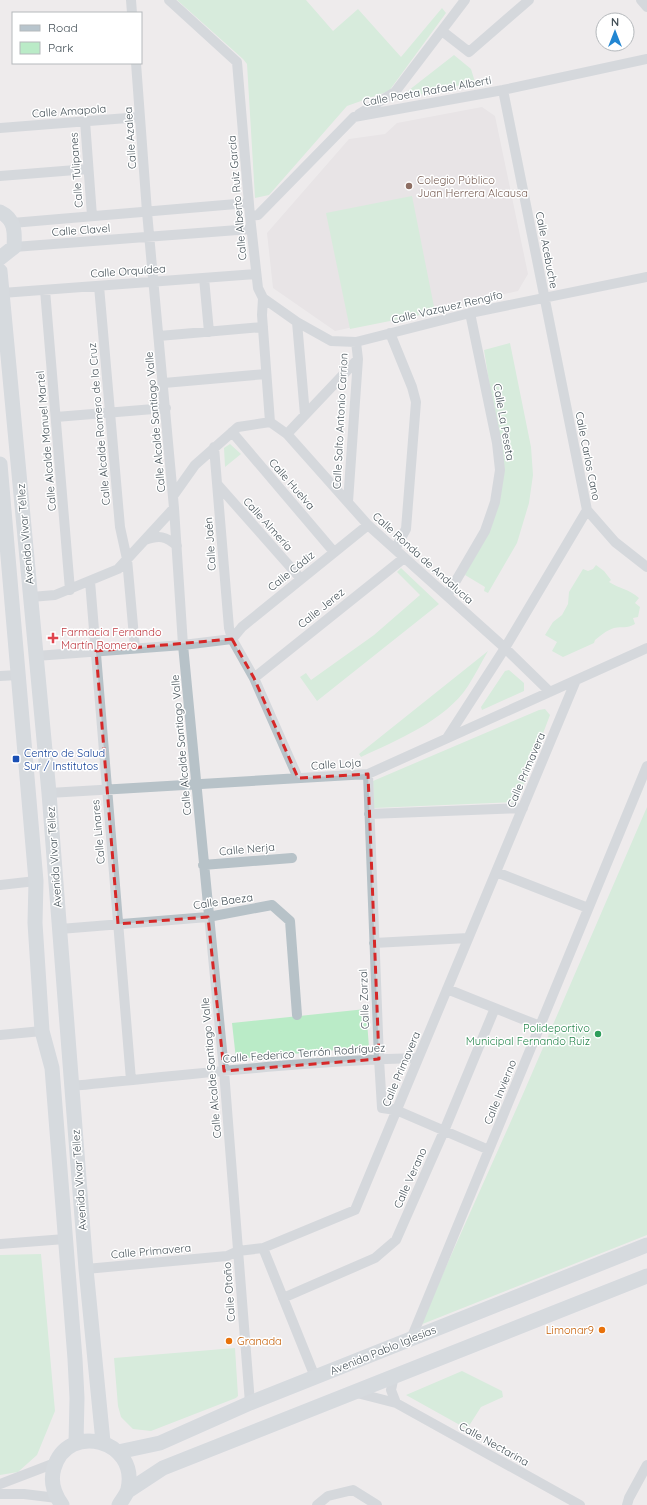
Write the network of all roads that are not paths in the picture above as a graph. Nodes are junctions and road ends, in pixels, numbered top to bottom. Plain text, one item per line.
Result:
1 (131, 0) edge
2 (169, 0) edge
3 (465, 0) edge
4 (529, 0) edge
5 (641, 0) edge
6 (647, 7) edge
7 (132, 12) edge
8 (442, 30) junction
9 (647, 59) edge
10 (136, 64) edge
11 (503, 90) junction
12 (140, 117) junction
13 (354, 117) junction
14 (85, 121) junction
15 (0, 128) edge
16 (88, 169) junction
17 (0, 176) edge
18 (248, 204) junction
19 (0, 212) edge
20 (147, 212) junction
21 (92, 216) junction
22 (250, 216) junction
23 (12, 223) junction
24 (251, 229) junction
25 (150, 237) junction
26 (14, 247) junction
27 (0, 258) edge
28 (0, 271) edge
29 (256, 274) junction
30 (647, 277) edge
31 (204, 278) junction
32 (154, 281) junction
33 (99, 286) junction
34 (45, 290) junction
35 (2, 293) junction
36 (545, 297) junction
37 (263, 298) junction
38 (470, 313) junction
39 (297, 322) junction
40 (262, 327) junction
41 (209, 332) junction
42 (390, 333) junction
43 (159, 336) junction
44 (356, 342) junction
45 (358, 358) junction
46 (266, 374) junction
47 (164, 383) junction
48 (166, 408) junction
49 (110, 413) junction
50 (305, 415) junction
51 (56, 417) junction
52 (270, 422) junction
53 (232, 432) junction
54 (287, 434) junction
55 (214, 448) junction
56 (0, 473) edge
57 (218, 485) junction
58 (173, 496) junction
59 (348, 502) junction
60 (174, 508) junction
61 (587, 510) junction
62 (368, 525) junction
63 (145, 540) junction
64 (177, 546) junction
65 (395, 549) junction
66 (334, 552) junction
67 (404, 558) junction
68 (127, 559) junction
69 (647, 567) edge
70 (301, 578) junction
71 (90, 581) junction
72 (70, 590) junction
73 (447, 596) junction
74 (31, 597) junction
75 (232, 639) junction
76 (183, 645) junction
77 (135, 648) junction
78 (505, 648) junction
79 (647, 648) edge
80 (96, 651) junction
81 (36, 656) junction
82 (18, 675) junction
83 (0, 676) edge
84 (254, 678) junction
85 (576, 680) junction
86 (550, 692) junction
87 (447, 738) junction
88 (647, 766) edge
89 (368, 774) junction
90 (298, 778) junction
91 (196, 784) junction
92 (107, 790) junction
93 (49, 793) junction
94 (523, 808) junction
95 (369, 814) junction
96 (292, 858) dead end
97 (203, 865) junction
98 (496, 872) junction
99 (36, 881) junction
100 (0, 885) edge
101 (588, 908) junction
102 (208, 917) junction
103 (118, 924) junction
104 (60, 929) junction
105 (468, 938) junction
106 (374, 943) junction
107 (447, 989) junction
108 (495, 1008) junction
109 (297, 1014) dead end
110 (540, 1026) junction
111 (42, 1031) junction
112 (0, 1035) edge
113 (418, 1058) junction
114 (379, 1059) junction
115 (224, 1071) junction
116 (131, 1080) junction
117 (72, 1086) junction
118 (396, 1110) junction
119 (444, 1131) junction
120 (489, 1150) junction
121 (65, 1239) junction
122 (0, 1244) edge
123 (647, 1245) edge
124 (263, 1248) junction
125 (238, 1251) junction
126 (86, 1269) junction
127 (647, 1276) edge
128 (284, 1298) junction
129 (411, 1339) junction
130 (394, 1376) junction
131 (315, 1377) junction
132 (353, 1392) junction
133 (250, 1403) junction
134 (396, 1403) junction
135 (103, 1442) junction
136 (76, 1443) junction
137 (118, 1452) junction
138 (55, 1463) junction
139 (647, 1465) edge
140 (0, 1484) edge
141 (128, 1491) junction
142 (0, 1494) edge
143 (60, 1502) edge
144 (119, 1505) edge
145 (318, 1505) edge
146 (377, 1505) edge
147 (580, 1505) edge
148 (627, 1505) edge

1 - 7 street
2 - 18 street, Calle Alberto Ruiz García
3 - 8 street
4 - 8 street
5 - 6 street
8 - 13 street
9 - 11 street, Calle Poeta Rafael Alberti
10 - 12 street, Calle Azalea
11 - 13 street, Calle Poeta Rafael Alberti
11 - 36 street, Calle Acebuche
12 - 14 street, Calle Amapola
12 - 20 street, Calle Azalea
13 - 22 street, Calle Poeta Rafael Alberti
14 - 15 street, Calle Amapola
14 - 16 street, Calle Tulipanes
16 - 17 street
16 - 21 street, Calle Tulipanes
18 - 20 street, Calle Clavel
18 - 22 street, Calle Alberto Ruiz García
19 - 23 street
20 - 21 street, Calle Clavel
20 - 25 street
21 - 23 street, Calle Clavel
22 - 24 street, Calle Alberto Ruiz García
23 - 26 street
24 - 25 street, Calle Clavel
24 - 29 street, Calle Alberto Ruiz García
25 - 26 street, Calle Clavel
25 - 32 street, Calle Alcalde Santiago Valle
26 - 27 street
28 - 35 street, Avenida Vivar Téllez
29 - 31 street, Calle Orquídea
29 - 37 street, Calle Alberto Ruiz García
30 - 36 street, Calle Vazquez Rengifo
31 - 32 street, Calle Orquídea
31 - 41 street
32 - 33 street, Calle Orquídea
32 - 43 street, Calle Alcalde Santiago Valle
33 - 34 street, Calle Orquídea
33 - 49 street, Calle Alcalde Romero de la Cruz
34 - 35 street, Calle Orquídea
34 - 51 street, Calle Alcalde Manuel Martel
35 - 74 street, Avenida Vivar Téllez
36 - 38 street, Calle Vazquez Rengifo
36 - 61 street, Calle Carlos Cano
37 - 39 street, Calle Vazquez Rengifo
37 - 40 street, Calle Alberto Ruiz García
38 - 42 street, Calle Vazquez Rengifo
38 - 73 street, Calle La Peseta
39 - 44 street, Calle Vazquez Rengifo
39 - 50 street
40 - 41 street
40 - 46 street, Calle Alberto Ruiz García
41 - 43 street
42 - 44 street, Calle Vazquez Rengifo
42 - 65 street
43 - 47 street, Calle Alcalde Santiago Valle
44 - 45 street, Calle Salto Antonio Carrion
45 - 50 street
45 - 59 street, Calle Salto Antonio Carrion
46 - 47 street
46 - 52 street, Calle Alberto Ruiz García
47 - 48 street, Calle Alcalde Santiago Valle
48 - 49 street
48 - 58 street, Calle Alcalde Santiago Valle
49 - 51 street
49 - 68 street, Calle Alcalde Romero de la Cruz
50 - 54 street
51 - 72 street, Calle Alcalde Manuel Martel
52 - 53 street
52 - 54 street, Calle Ronda de Andalucia
53 - 55 street
53 - 66 street, Calle Huelva
54 - 59 street, Calle Ronda de Andalucia
55 - 57 street, Calle Jaén
55 - 58 street
56 - 82 street, Avenida Vivar Téllez
57 - 70 street, Calle Almería
57 - 75 street, Calle Jaén
58 - 60 street, Calle Alcalde Santiago Valle
59 - 62 street, Calle Ronda de Andalucia
60 - 63 street
60 - 64 street, Calle Alcalde Santiago Valle
61 - 69 street
61 - 78 street, Calle Carlos Cano
62 - 65 street, Calle Ronda de Andalucia
62 - 66 street, Calle Cádiz
63 - 64 street
63 - 68 street
64 - 76 street, Calle Alcalde Santiago Valle
65 - 67 street, Calle Ronda de Andalucia
66 - 70 street, Calle Cádiz
67 - 73 street, Calle Ronda de Andalucia
67 - 84 street, Calle Jerez
68 - 71 street
68 - 77 street, Calle Alcalde Romero de la Cruz
70 - 75 street, Calle Cádiz
71 - 72 street
71 - 80 street, Calle Linares
72 - 74 street
73 - 78 street, Calle Ronda de Andalucia
74 - 81 street, Avenida Vivar Téllez
75 - 76 street
75 - 84 street, Calle Jaén
76 - 77 street
76 - 91 street, Calle Alcalde Santiago Valle
77 - 80 street
78 - 86 street, Calle Ronda de Andalucia
78 - 87 street, Calle Carlos Cano
79 - 85 street, Calle Loja
80 - 81 street
80 - 92 street, Calle Linares
81 - 93 street, Avenida Vivar Téllez
82 - 83 street
82 - 99 street, Avenida Vivar Téllez
84 - 90 street, Calle Jaén
85 - 86 street, Calle Loja
85 - 94 street, Calle Primavera
86 - 87 street, Calle Loja
87 - 89 street, Calle Loja
88 - 101 street, Calle Invierno
89 - 90 street, Calle Loja
89 - 95 street, Calle Zarzal
90 - 91 street, Calle Loja
91 - 92 street, Calle Loja
91 - 97 street, Calle Alcalde Santiago Valle
92 - 93 street, Calle Loja
92 - 103 street, Calle Linares
93 - 104 street, Avenida Vivar Téllez
94 - 95 street
94 - 98 street, Calle Primavera
95 - 106 street, Calle Zarzal
96 - 97 street, Calle Nerja
97 - 102 street, Calle Alcalde Santiago Valle
98 - 101 street
98 - 105 street, Calle Primavera
99 - 100 street
99 - 111 street, Avenida Vivar Téllez
101 - 110 street, Calle Invierno
102 - 103 street, Calle Baeza
102 - 109 street, Calle Baeza
102 - 115 street, Calle Alcalde Santiago Valle
103 - 104 street, Calle Baeza
103 - 116 street, Calle Linares
104 - 117 street, Avenida Vivar Téllez
105 - 106 street
105 - 107 street, Calle Primavera
106 - 114 street, Calle Zarzal
107 - 108 street
107 - 113 street, Calle Primavera
108 - 110 street
108 - 119 street, Calle Verano
110 - 120 street, Calle Invierno
111 - 112 street
111 - 121 street, Avenida Vivar Téllez
113 - 114 street, Calle Federico Terrón Rodríguez
113 - 118 street, Calle Primavera
114 - 115 street, Calle Federico Terrón Rodríguez
114 - 118 street, Calle Zarzal
115 - 116 street, Calle Federico Terrón Rodríguez
115 - 125 street, Calle Alcalde Santiago Valle
116 - 117 street, Calle Federico Terrón Rodríguez
117 - 126 street, Avenida Vivar Téllez
118 - 119 street, Calle Zarzal
118 - 124 street, Calle Primavera
119 - 120 street, Calle Zarzal
119 - 128 street, Calle Verano
120 - 129 street, Calle Invierno
121 - 122 street
121 - 136 street, Avenida Vivar Téllez
123 - 129 street, Avenida Pablo Iglesias
124 - 125 street, Calle Primavera
124 - 128 street
125 - 126 street, Calle Primavera
125 - 133 street, Calle Otoño
126 - 135 street, Avenida Vivar Téllez
127 - 130 street
128 - 131 street
129 - 131 street, Avenida Pablo Iglesias
130 - 132 street
130 - 134 street
131 - 133 street, Avenida Pablo Iglesias
132 - 134 street, Calle Nectarina
132 - 141 street
133 - 137 street, Avenida Pablo Iglesias
134 - 147 street, Calle Nectarina
135 - 136 street
135 - 137 street
136 - 138 street
137 - 141 street
138 - 140 street
138 - 143 street
139 - 148 street
141 - 144 street
142 - 143 street
145 - 146 street

